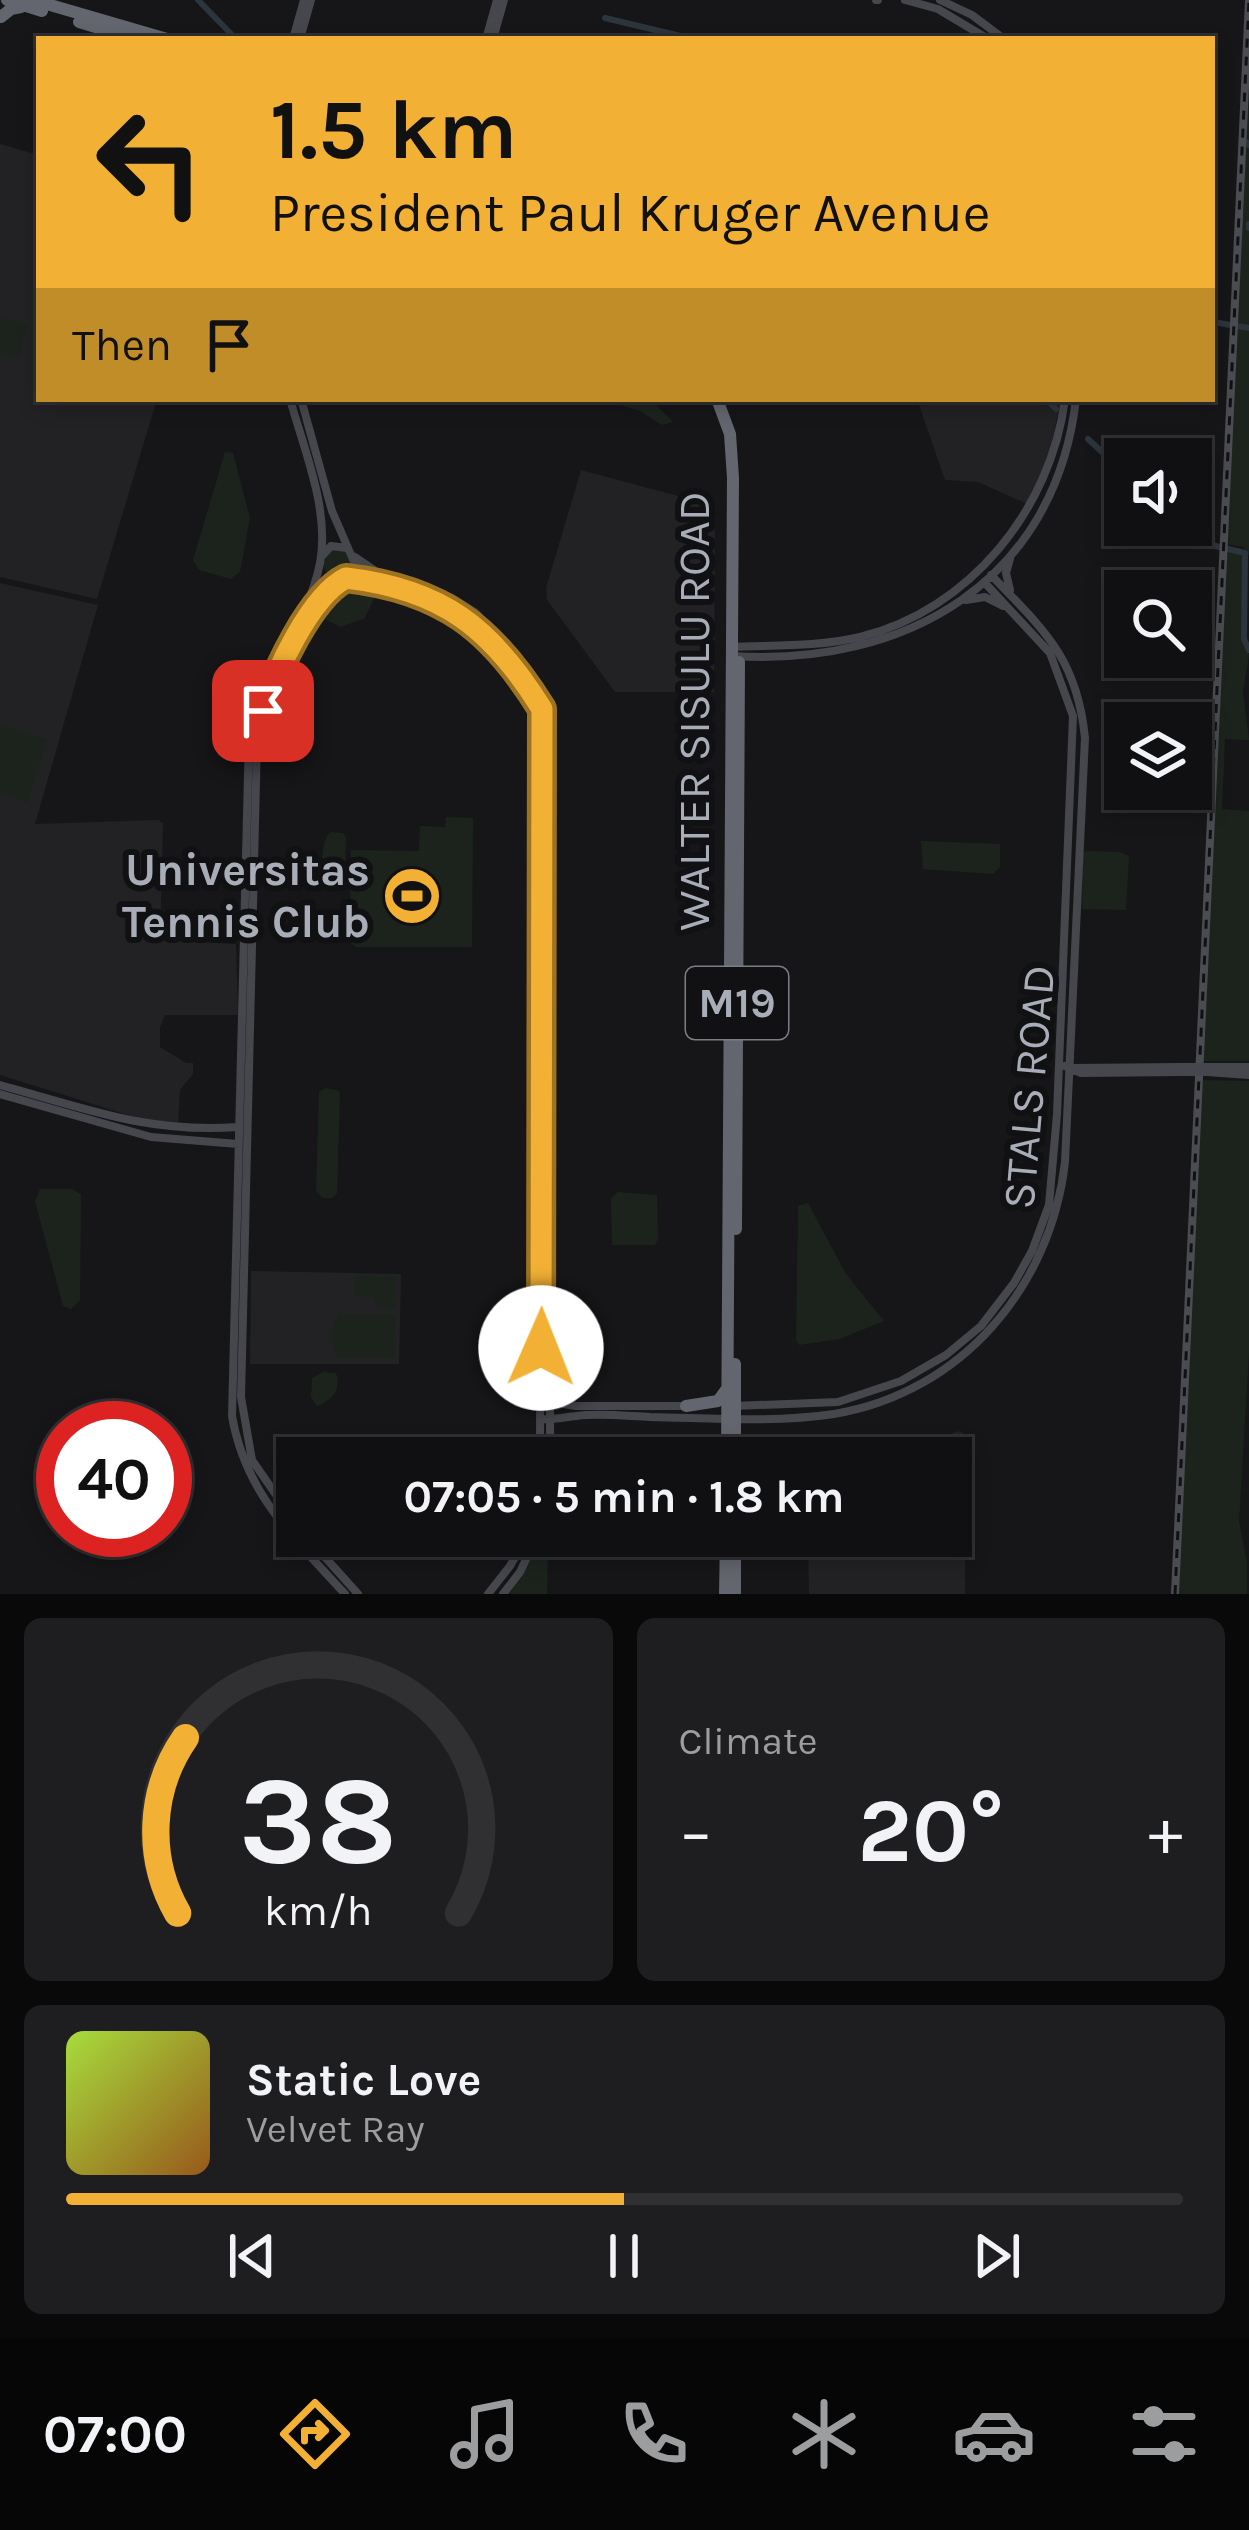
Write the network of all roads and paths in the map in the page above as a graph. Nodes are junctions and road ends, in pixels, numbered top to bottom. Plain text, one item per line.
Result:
1 (7, 0) edge
2 (308, 0) edge
3 (501, 0) edge
4 (905, 0) edge
5 (940, 0) edge
6 (30, 3) edge
7 (1, 17) edge
8 (124, 27) junction
9 (126, 36) edge
10 (145, 36) edge
11 (156, 36) edge
12 (297, 36) edge
13 (490, 36) edge
14 (983, 36) edge
15 (1000, 36) edge
16 (291, 402) edge
17 (303, 402) edge
18 (722, 402) edge
19 (1065, 402) edge
20 (1075, 402) edge
21 (1067, 425) junction
22 (319, 462) junction
23 (308, 465) junction
24 (1042, 480) junction
25 (1054, 484) junction
26 (1037, 491) junction
27 (1048, 495) junction
28 (1036, 504) junction
29 (1030, 516) junction
30 (1016, 547) junction
31 (350, 552) junction
32 (991, 558) junction
33 (320, 560) junction
34 (987, 577) junction
35 (344, 579) junction
36 (969, 580) junction
37 (1013, 597) junction
38 (962, 601) junction
39 (1014, 614) junction
40 (735, 651) junction
41 (1072, 673) junction
42 (1061, 677) junction
43 (1078, 760) junction
44 (1067, 1000) junction
45 (1070, 1037) junction
46 (1060, 1055) junction
47 (1098, 1066) junction
48 (1069, 1069) junction
49 (1182, 1069) junction
50 (1249, 1071) edge
51 (1081, 1073) junction
52 (0, 1085) edge
53 (1068, 1092) junction
54 (0, 1094) edge
55 (1058, 1114) junction
56 (243, 1128) junction
57 (241, 1147) junction
58 (546, 1215) junction
59 (731, 1335) junction
60 (727, 1389) junction
61 (545, 1400) junction
62 (686, 1406) junction
63 (731, 1412) junction
64 (545, 1420) junction
65 (543, 1437) edge
66 (547, 1437) edge
67 (731, 1437) edge
68 (241, 1439) junction
69 (276, 1496) edge
70 (325, 1557) edge
71 (516, 1557) edge
72 (527, 1557) edge
73 (728, 1557) edge
74 (732, 1557) edge
75 (345, 1594) edge
76 (358, 1594) edge
77 (488, 1594) edge
78 (503, 1594) edge
79 (725, 1594) edge
80 (735, 1594) edge

1 - 6 highway
2 - 12 street
3 - 13 street
4 - 14 street
5 - 15 street
6 - 7 highway
6 - 8 highway
6 - 9 highway
8 - 10 highway
8 - 11 highway
16 - 23 street
17 - 22 street
18 - 40 highway, WALTER SISULU ROAD / M19
19 - 21 street
20 - 21 street
21 - 24 street
21 - 25 street
22 - 23 street
22 - 31 street
23 - 33 street
24 - 25 street
24 - 26 street
25 - 27 street
26 - 27 street
26 - 28 street
27 - 28 street
28 - 29 street
29 - 30 street
29 - 32 street
30 - 34 street
30 - 37 street
31 - 33 street
31 - 35 street
31 - 58 street
32 - 34 street
32 - 36 street
33 - 35 street
33 - 56 street
34 - 36 street
34 - 37 street, STALS ROAD
34 - 38 street
34 - 39 street, STALS ROAD
35 - 56 street
35 - 58 street
36 - 40 street
37 - 41 street, STALS ROAD
38 - 39 street
38 - 40 street
39 - 42 street, STALS ROAD
40 - 59 highway, WALTER SISULU ROAD / M19
41 - 42 street
41 - 43 street, STALS ROAD
42 - 43 street, STALS ROAD
43 - 44 street, STALS ROAD
44 - 45 street, STALS ROAD
44 - 46 street, STALS ROAD
45 - 47 street
45 - 48 street, STALS ROAD
46 - 48 street
46 - 55 street, STALS ROAD
47 - 48 street
47 - 49 street
48 - 51 street
48 - 53 street, STALS ROAD
48 - 55 street
49 - 50 street, bridge
49 - 51 street
51 - 53 street
52 - 56 street
53 - 63 street, STALS ROAD
54 - 57 street
55 - 63 street, STALS ROAD
56 - 57 street
57 - 68 street
57 - 68 street
58 - 61 street
59 - 60 highway, WALTER SISULU ROAD / M19
59 - 63 highway, WALTER SISULU ROAD / M19
60 - 62 highway
60 - 63 highway, WALTER SISULU ROAD / M19
61 - 62 street
61 - 64 street
62 - 63 street
63 - 64 street
63 - 67 highway, WALTER SISULU ROAD / M19
64 - 65 street
64 - 66 street
68 - 69 street
68 - 75 street
70 - 76 street
71 - 77 street
72 - 78 street
73 - 79 highway
74 - 80 highway

